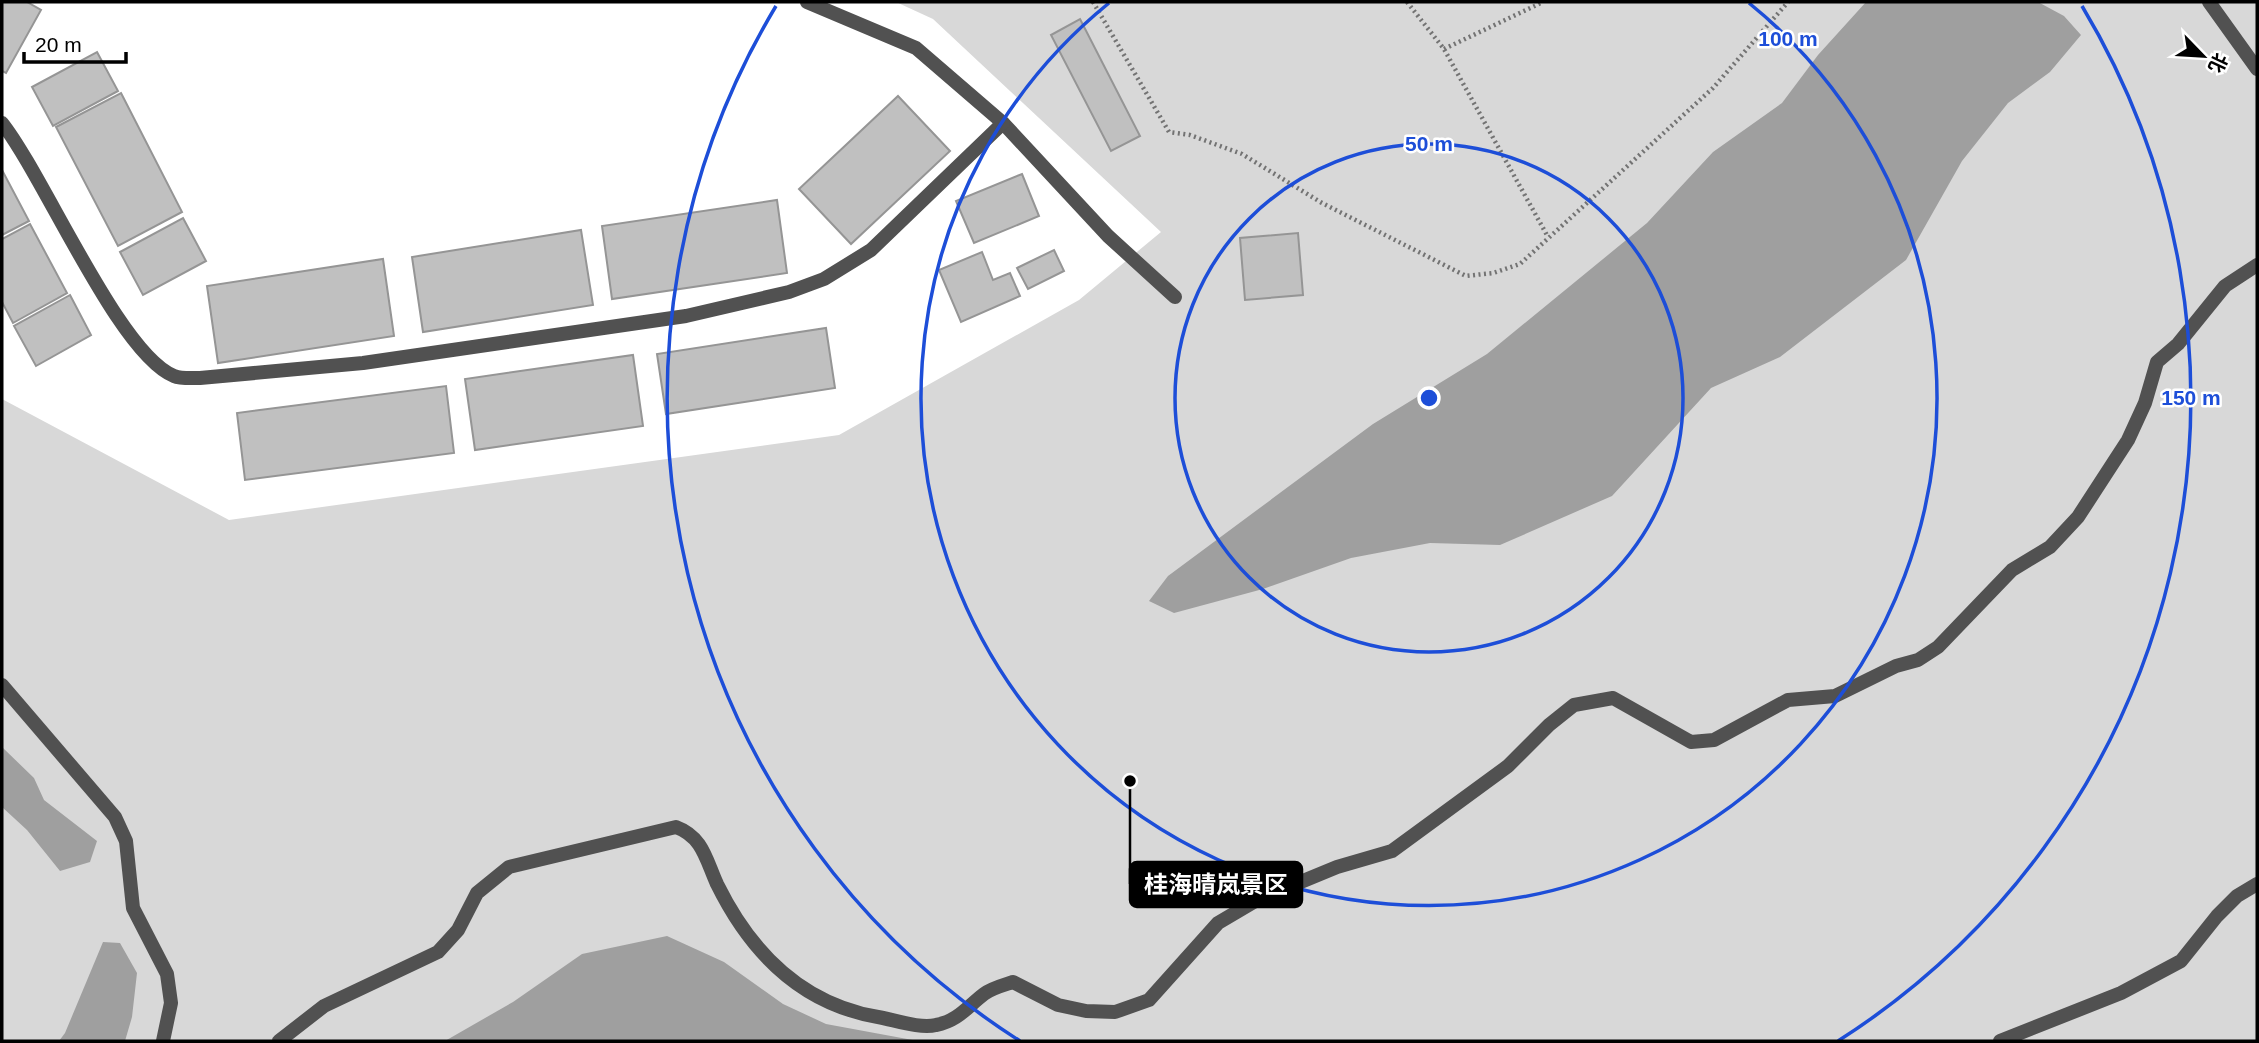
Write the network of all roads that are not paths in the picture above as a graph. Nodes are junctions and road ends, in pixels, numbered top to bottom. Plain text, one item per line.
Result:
1 (807, 2) edge
2 (2209, 2) edge
3 (2257, 69) edge
4 (2, 123) edge
5 (1003, 123) junction
6 (2257, 265) edge
7 (1175, 296) dead end
8 (2, 685) edge
9 (2257, 884) edge
10 (163, 1041) edge
11 (279, 1041) edge
12 (2000, 1041) edge

1 - 5 street
2 - 3 street
4 - 5 street
5 - 7 street
6 - 11 street
8 - 10 street
9 - 12 street

